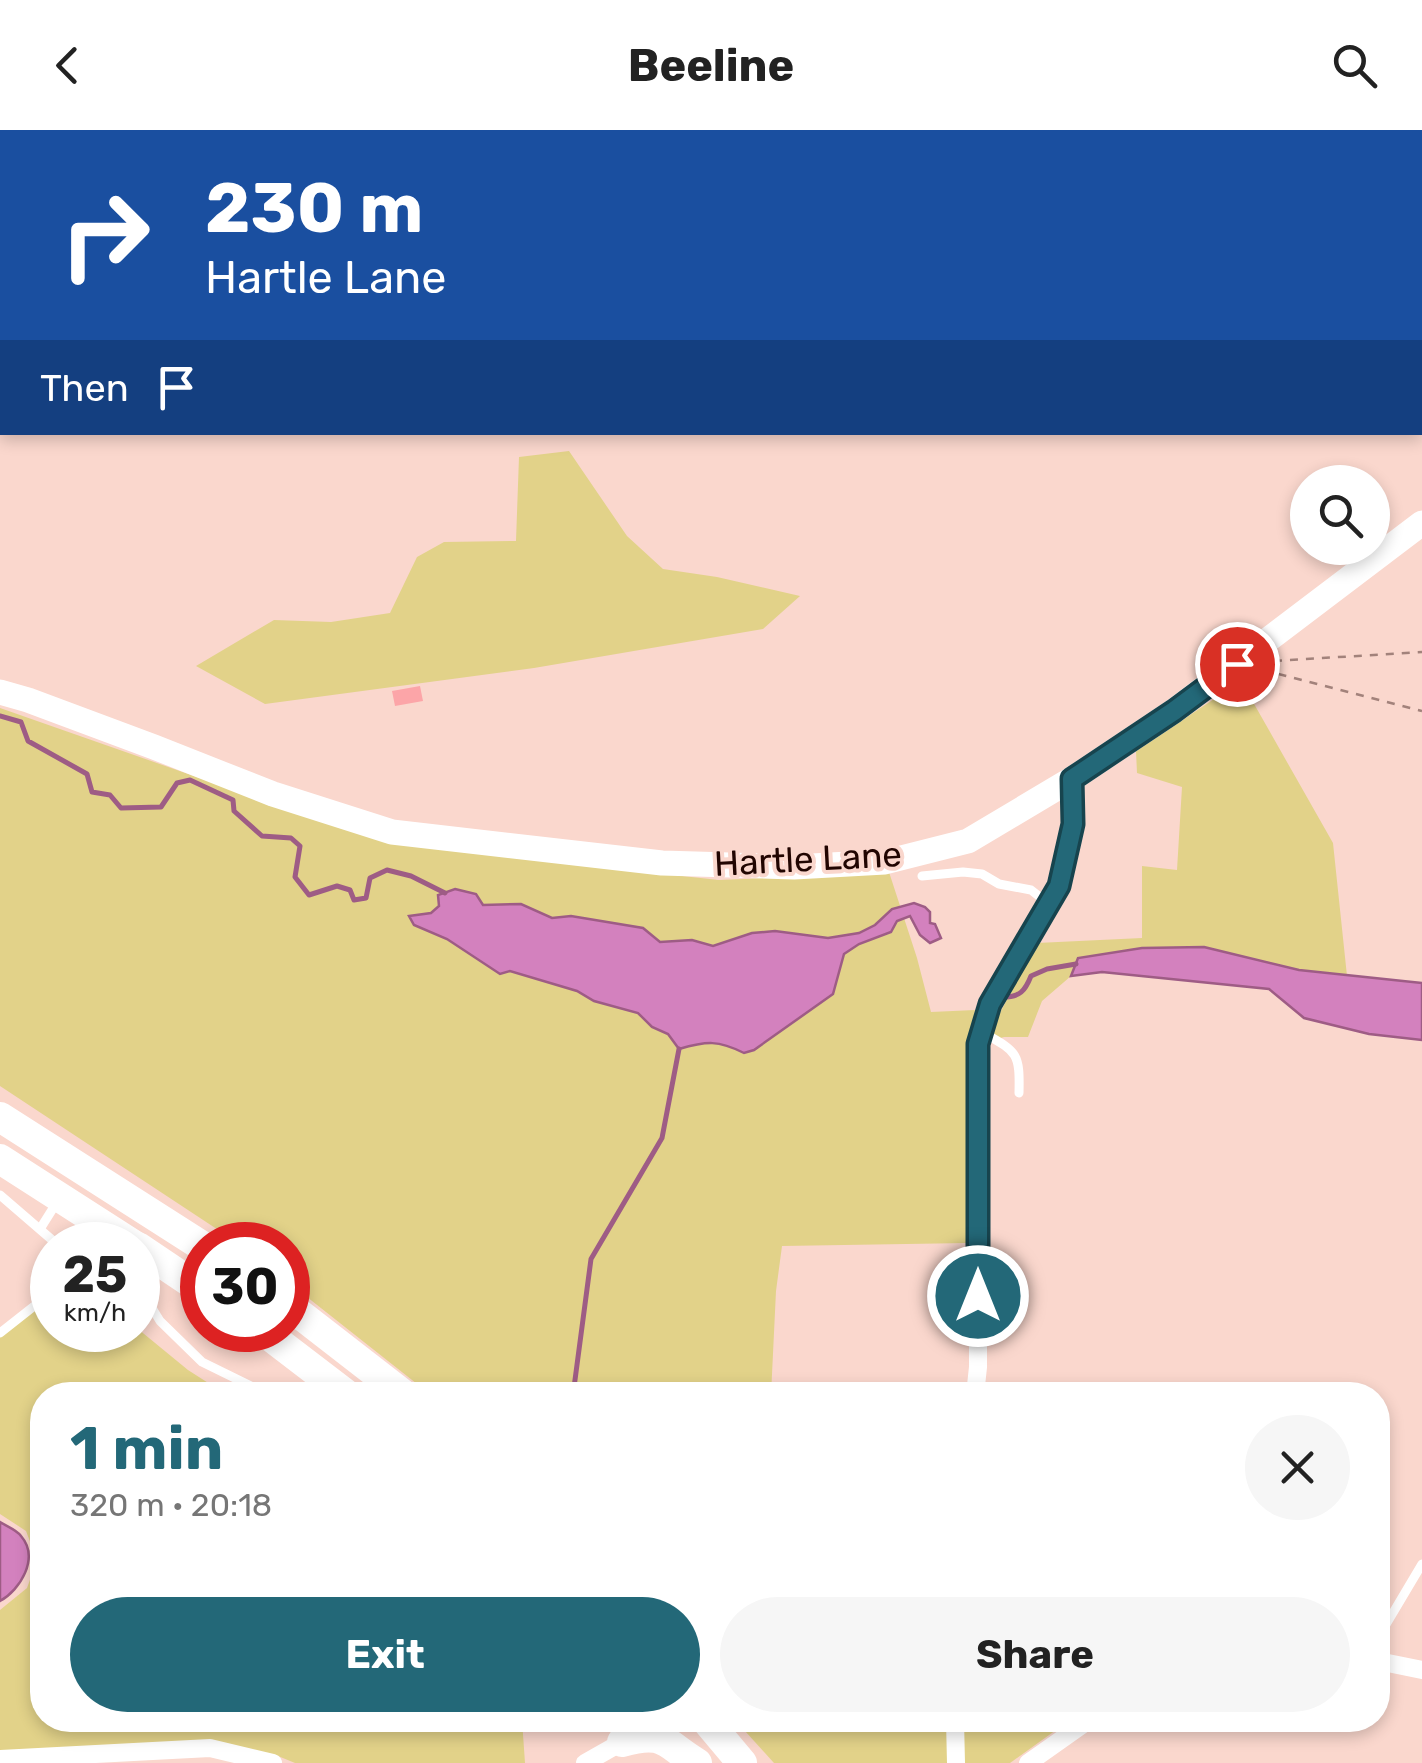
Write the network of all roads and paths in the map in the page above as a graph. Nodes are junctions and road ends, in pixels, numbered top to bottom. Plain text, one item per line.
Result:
1 (1422, 522) edge
2 (1422, 652) edge
3 (1274, 661) dead end
4 (1237, 664) junction
5 (0, 692) edge
6 (1422, 711) edge
7 (1072, 779) junction
8 (922, 876) dead end
9 (1049, 904) junction
10 (982, 1032) junction
11 (1019, 1093) dead end
12 (0, 1117) edge
13 (0, 1158) edge
14 (0, 1195) edge
15 (60, 1197) junction
16 (32, 1222) edge
17 (44, 1222) edge
18 (96, 1222) edge
19 (180, 1232) edge
20 (30, 1309) edge
21 (160, 1322) edge
22 (310, 1322) edge
23 (0, 1333) edge
24 (291, 1352) edge
25 (243, 1382) edge
26 (330, 1382) edge
27 (387, 1382) edge
28 (976, 1382) edge
29 (1422, 1564) edge
30 (1390, 1618) edge
31 (1390, 1664) edge
32 (1422, 1670) edge
33 (625, 1732) edge
34 (631, 1732) edge
35 (677, 1732) edge
36 (716, 1732) edge
37 (955, 1732) edge
38 (1072, 1732) edge
39 (0, 1759) edge
40 (274, 1763) edge
41 (584, 1763) edge
42 (700, 1763) edge
43 (742, 1763) edge
44 (956, 1763) edge
45 (1028, 1763) edge

1 - 4 main road, Hartle Lane
2 - 3 path
4 - 6 path
4 - 7 main road, Hartle Lane
5 - 7 main road, Hartle Lane
7 - 9 street
8 - 9 lane
9 - 10 street
10 - 11 lane
10 - 28 street
12 - 19 highway
13 - 15 highway
14 - 16 lane
15 - 17 lane
15 - 18 highway
20 - 23 lane
21 - 25 lane
22 - 27 highway
24 - 26 highway
29 - 30 lane
31 - 32 street
33 - 41 street
34 - 42 highway
35 - 42 highway
36 - 43 highway
37 - 44 street
38 - 45 street
39 - 40 street

